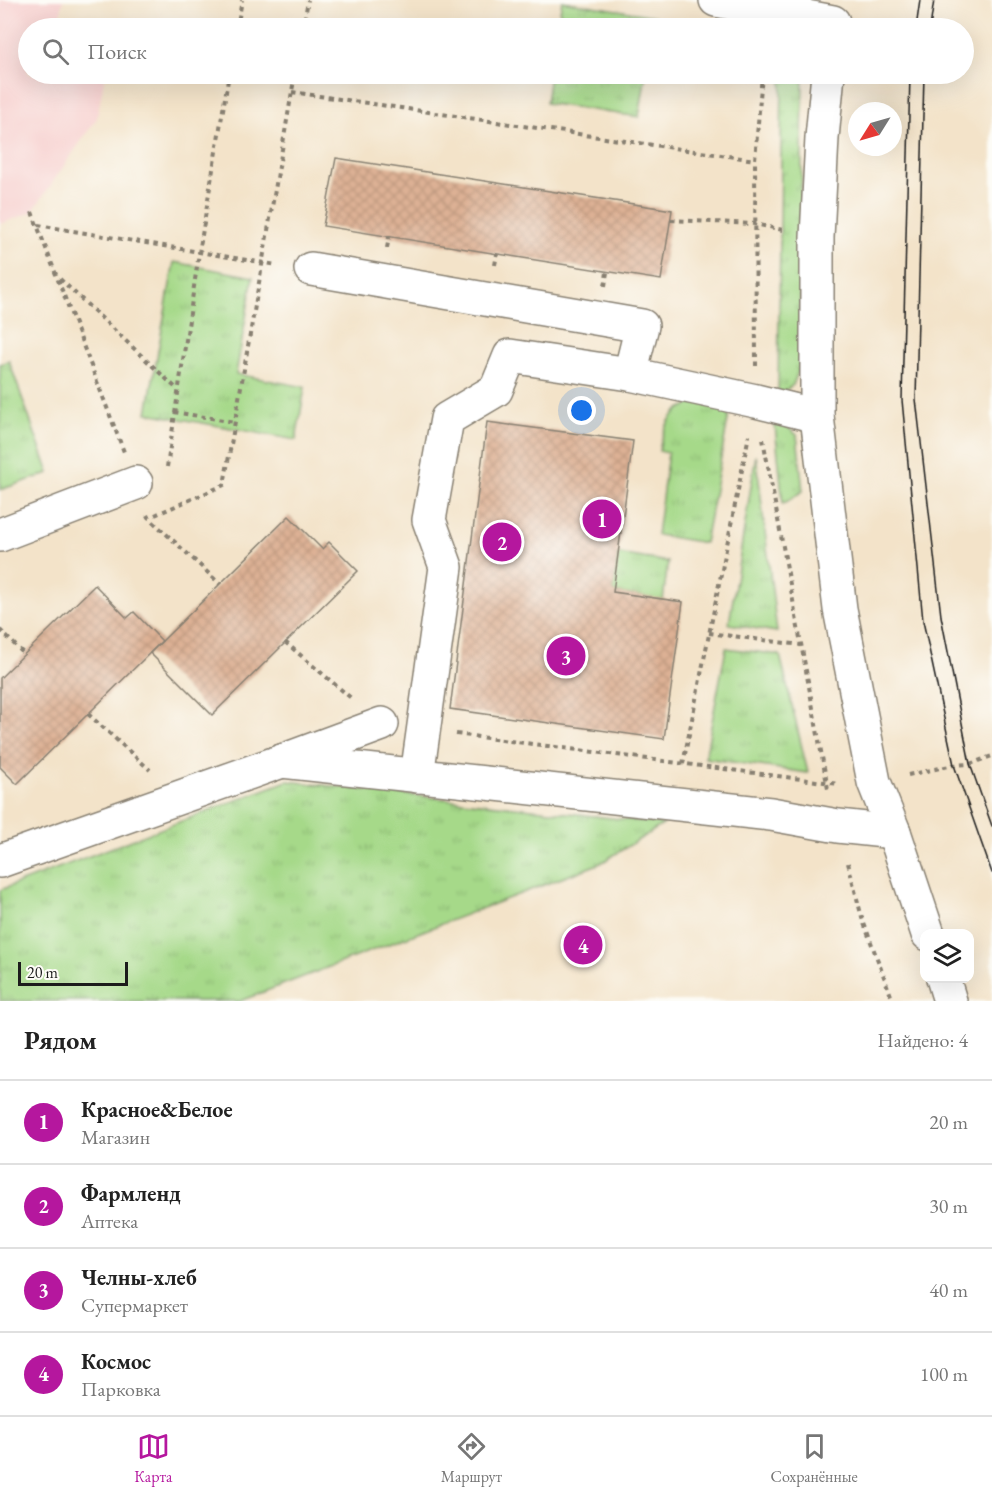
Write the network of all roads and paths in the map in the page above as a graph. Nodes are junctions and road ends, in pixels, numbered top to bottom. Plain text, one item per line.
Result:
1 (242, 0) edge
2 (308, 0) edge
3 (716, 0) edge
4 (834, 17) edge
5 (239, 18) edge
6 (305, 18) edge
7 (227, 84) edge
8 (293, 84) edge
9 (827, 84) edge
10 (292, 92) junction
11 (755, 160) dead end
12 (32, 212) dead end
13 (671, 220) dead end
14 (38, 225) junction
15 (817, 237) junction
16 (199, 253) junction
17 (262, 263) junction
18 (310, 269) joint
19 (58, 277) junction
20 (630, 374) junction
21 (178, 390) junction
22 (756, 400) junction
23 (174, 412) junction
24 (817, 416) junction
25 (236, 422) junction
26 (167, 468) dead end
27 (136, 483) junction
28 (163, 501) dead end
29 (161, 512) junction
30 (148, 518) junction
31 (0, 535) edge
32 (220, 584) dead end
33 (0, 630) edge
34 (709, 633) junction
35 (285, 642) dead end
36 (801, 645) dead end
37 (24, 654) dead end
38 (88, 714) dead end
39 (382, 724) joint
40 (423, 730) junction
41 (282, 761) junction
42 (682, 764) junction
43 (417, 776) junction
44 (874, 782) junction
45 (179, 796) junction
46 (894, 832) junction
47 (0, 861) edge
48 (927, 929) edge
49 (944, 983) edge
50 (950, 1001) edge

1 - 5 path
2 - 6 path
3 - 4 street
7 - 16 path
8 - 10 path
9 - 15 street
10 - 11 path
10 - 17 path
12 - 14 path
13 - 15 path
14 - 16 path
14 - 19 path
15 - 24 street
16 - 17 path
16 - 21 path
17 - 18 path
17 - 25 path
18 - 20 street
19 - 21 path
19 - 27 path
20 - 22 street
20 - 40 street
21 - 23 path
22 - 24 street
22 - 34 path
23 - 25 path
23 - 26 path
24 - 44 street
25 - 29 path
27 - 30 path
27 - 31 street
28 - 29 path
29 - 30 path
30 - 32 path
33 - 37 path
34 - 36 path
34 - 42 path
35 - 39 path
38 - 45 path
39 - 41 street
40 - 42 path
40 - 43 street
41 - 43 street
41 - 45 street
42 - 44 path
43 - 46 street
44 - 46 street
45 - 47 street
46 - 48 street
49 - 50 street

